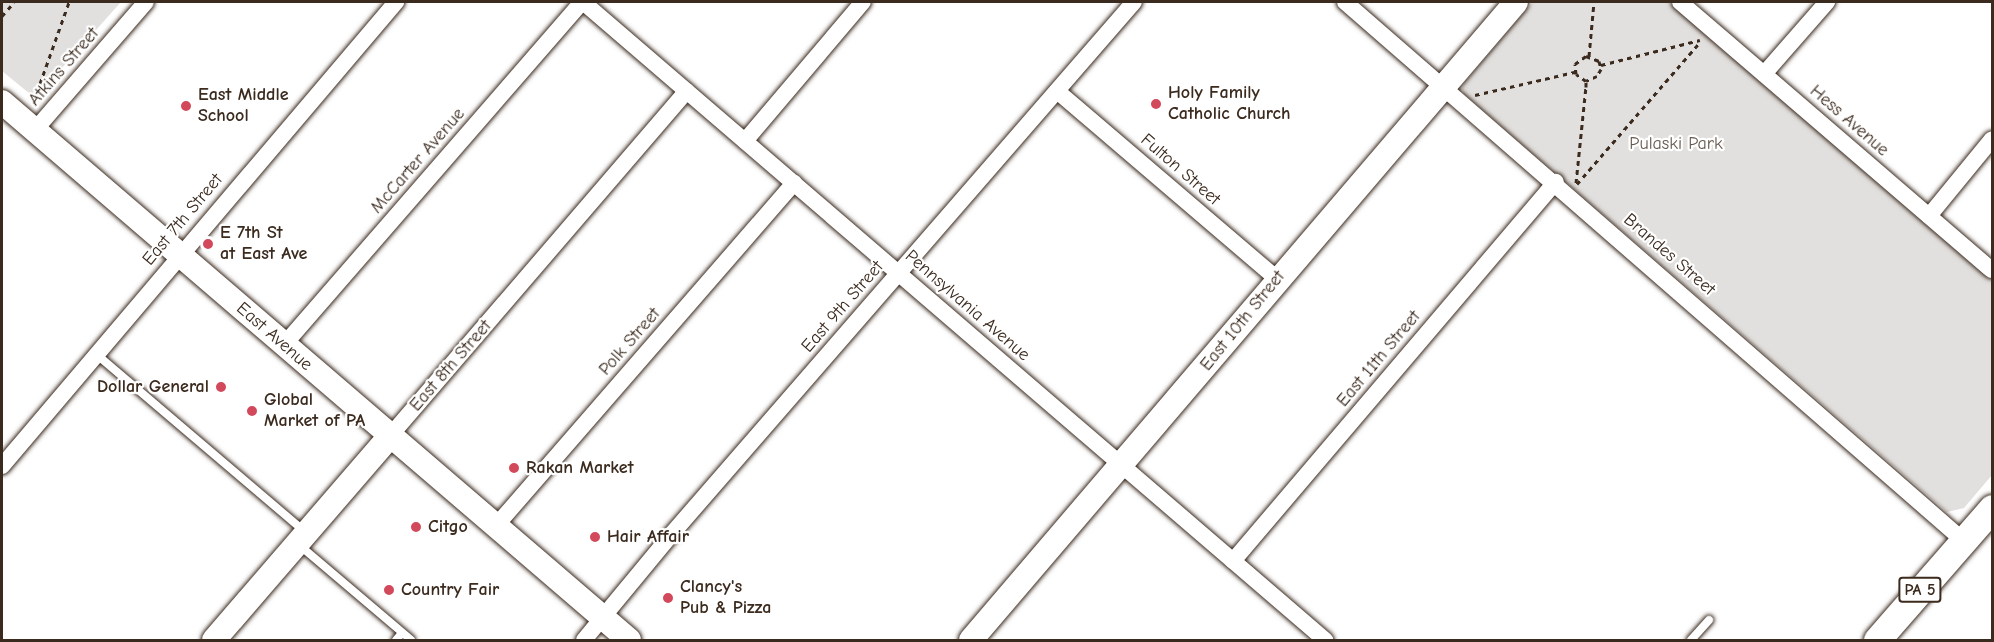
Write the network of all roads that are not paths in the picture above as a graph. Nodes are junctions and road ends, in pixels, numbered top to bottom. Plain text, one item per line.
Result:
1 (146, 2) edge
2 (396, 2) edge
3 (583, 2) edge
4 (863, 2) edge
5 (1134, 2) edge
6 (1346, 2) edge
7 (1516, 2) edge
8 (1680, 2) edge
9 (1827, 2) edge
10 (1764, 74) junction
11 (1444, 86) junction
12 (687, 91) junction
13 (1057, 91) junction
14 (2, 102) edge
15 (34, 130) junction
16 (1992, 139) edge
17 (745, 141) junction
18 (1556, 182) junction
19 (794, 183) junction
20 (1929, 216) junction
21 (179, 255) junction
22 (1992, 270) edge
23 (899, 273) junction
24 (1277, 279) junction
25 (283, 346) junction
26 (96, 354) junction
27 (390, 436) junction
28 (1122, 465) junction
29 (2, 466) edge
30 (1992, 508) edge
31 (495, 527) junction
32 (302, 538) junction
33 (1964, 541) junction
34 (1233, 561) junction
35 (603, 619) junction
36 (1709, 620) dead end
37 (402, 633) junction
38 (214, 640) edge
39 (396, 640) edge
40 (411, 640) edge
41 (584, 640) edge
42 (629, 640) edge
43 (971, 640) edge
44 (1325, 640) edge
45 (1691, 640) edge
46 (1877, 640) edge

1 - 15 street, Atkins Street
2 - 21 street, East 7th Street
3 - 12 street, Pennsylvania Avenue
3 - 25 street, McCarter Avenue
4 - 17 street
5 - 13 street, East 9th Street
6 - 11 street, Brandes Street
7 - 11 street, East 10th Street
8 - 10 street, Hess Avenue
9 - 10 street
10 - 20 street, Hess Avenue
11 - 18 street, Brandes Street
11 - 24 street, East 10th Street
12 - 17 street, Pennsylvania Avenue
12 - 27 street, East 8th Street
13 - 23 street, East 9th Street
13 - 24 street, Fulton Street
14 - 15 street, East Avenue
15 - 21 street, East Avenue
16 - 20 street
17 - 19 street, Pennsylvania Avenue
18 - 33 street, Brandes Street
18 - 34 street, East 11th Street
19 - 23 street, Pennsylvania Avenue
19 - 31 street, Polk Street
20 - 22 street, Hess Avenue
21 - 25 street, East Avenue
21 - 26 street, East 7th Street
23 - 28 street, Pennsylvania Avenue
23 - 35 street, East 9th Street
24 - 28 street, East 10th Street
25 - 27 street, East Avenue
26 - 29 street, East 7th Street
26 - 32 lane
27 - 31 street, East Avenue
27 - 32 street, East 8th Street
28 - 34 street, Pennsylvania Avenue
28 - 43 street, East 10th Street
30 - 33 main road, PA 5
31 - 35 street, East Avenue
32 - 37 lane
32 - 38 street, East 8th Street
33 - 46 main road, PA 5
34 - 44 street, Pennsylvania Avenue
35 - 41 street, East 9th Street
35 - 42 street, East Avenue
36 - 45 lane
37 - 39 lane
37 - 40 lane

